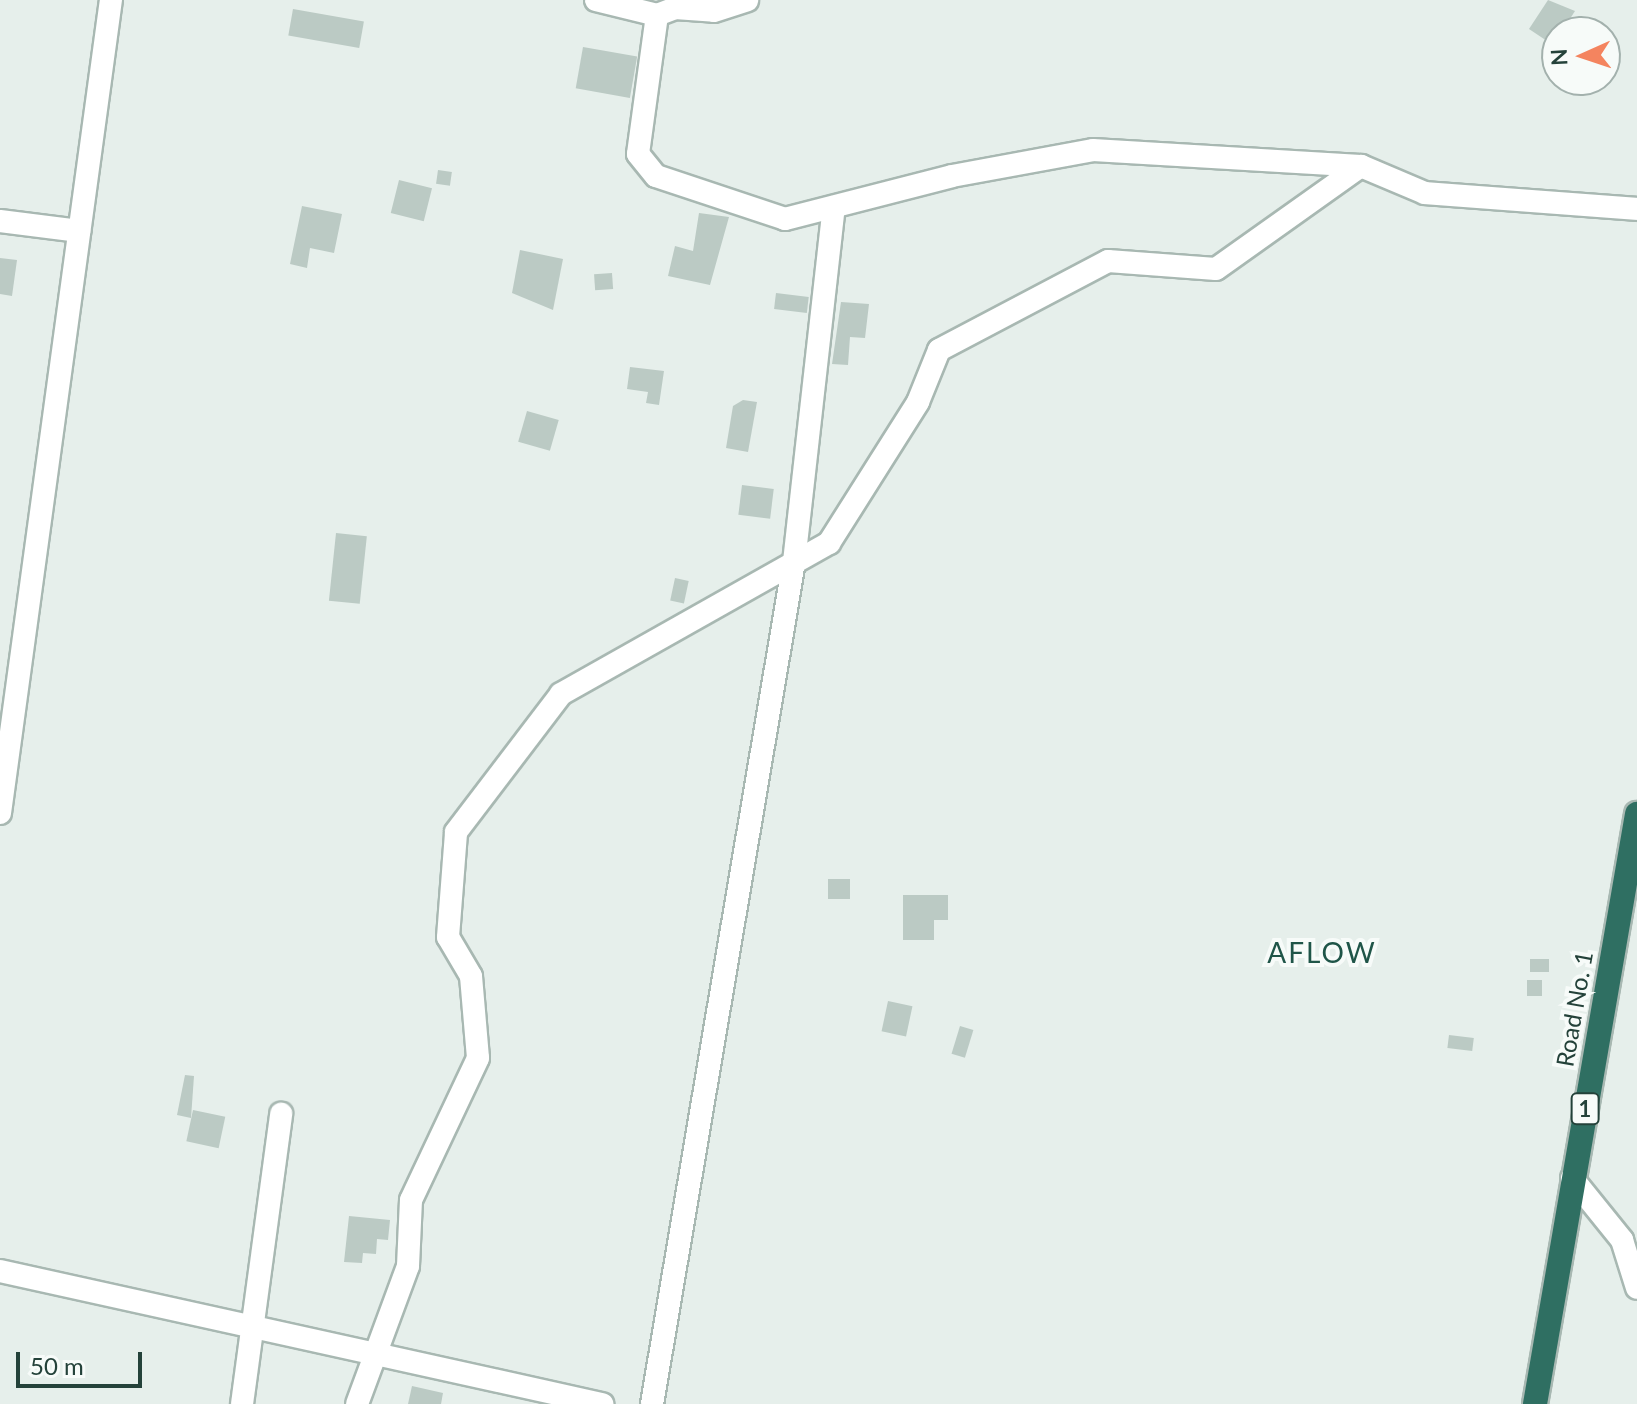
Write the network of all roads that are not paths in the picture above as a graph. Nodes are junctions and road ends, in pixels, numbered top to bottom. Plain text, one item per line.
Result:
1 (111, 0) edge
2 (596, 0) edge
3 (747, 0) edge
4 (657, 15) junction
5 (1361, 166) junction
6 (834, 207) junction
7 (1637, 209) edge
8 (0, 221) edge
9 (79, 231) junction
10 (794, 562) junction
11 (0, 813) edge
12 (1637, 814) edge
13 (281, 1114) dead end
14 (1572, 1178) junction
15 (0, 1271) edge
16 (1637, 1288) edge
17 (255, 1327) junction
18 (373, 1353) junction
19 (242, 1404) edge
20 (357, 1404) edge
21 (602, 1404) edge
22 (652, 1404) edge
23 (1535, 1404) edge

1 - 9 street
2 - 4 street
3 - 4 street
4 - 6 street
5 - 6 street
5 - 7 street
5 - 10 street
6 - 10 street
8 - 9 street
9 - 11 street
10 - 18 street
10 - 22 street
12 - 14 highway, Road No. 1 / 1
13 - 17 street
14 - 16 street
14 - 23 highway, Road No. 1 / 1
15 - 17 street
17 - 18 street
17 - 19 street
18 - 20 street
18 - 21 street

